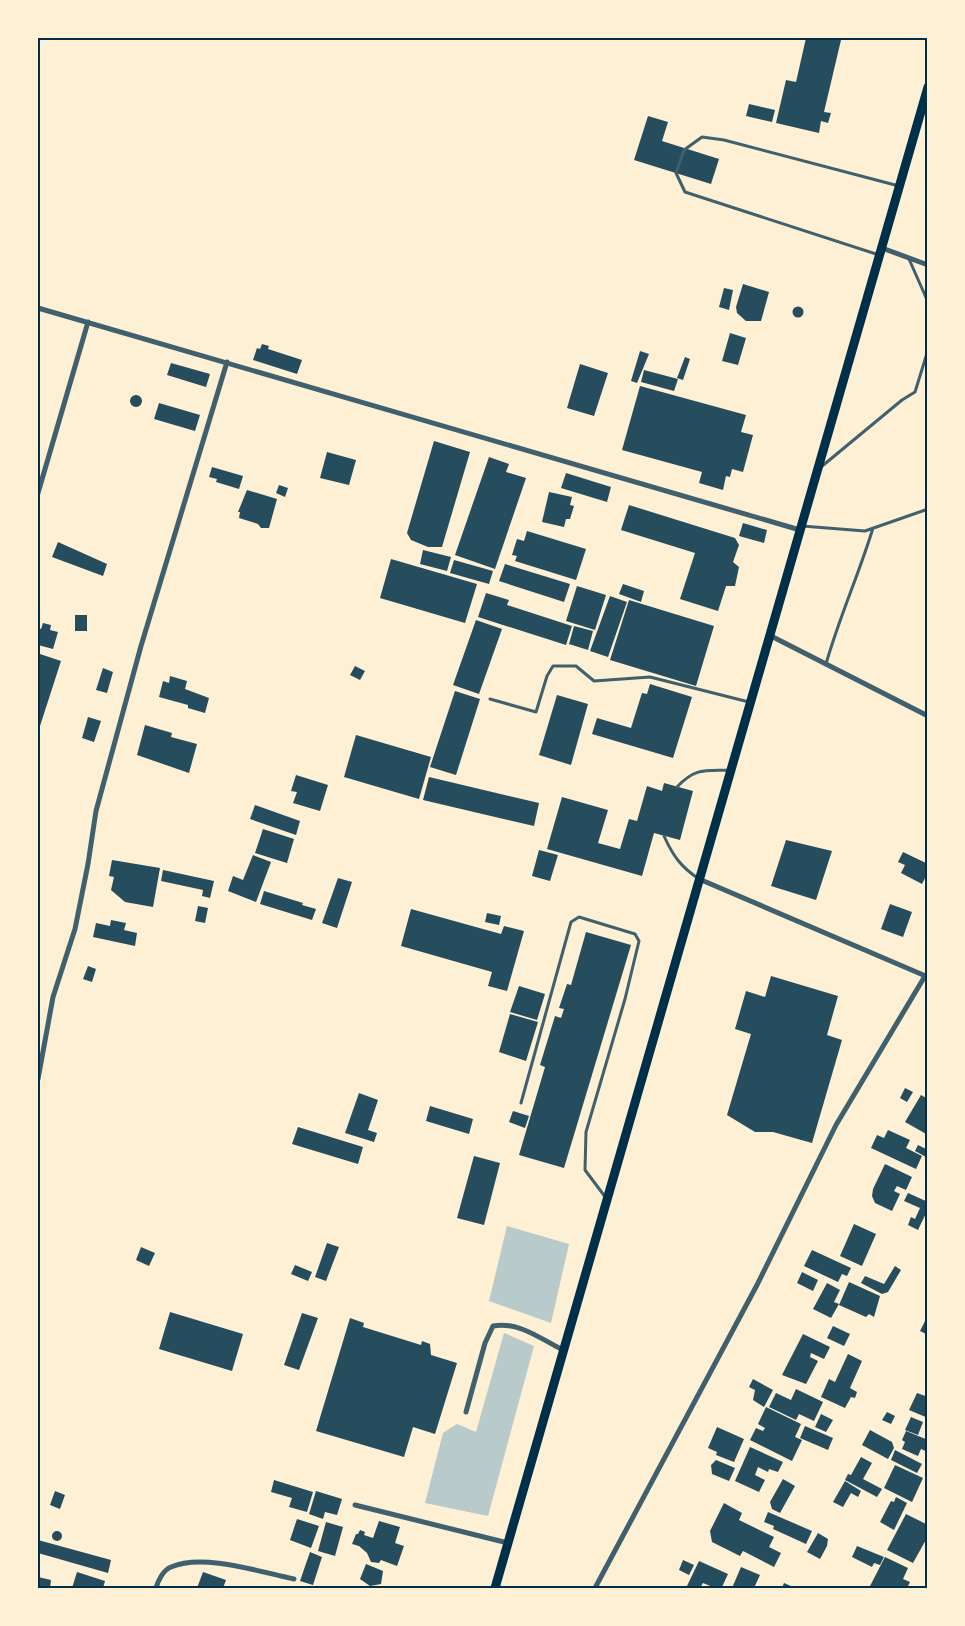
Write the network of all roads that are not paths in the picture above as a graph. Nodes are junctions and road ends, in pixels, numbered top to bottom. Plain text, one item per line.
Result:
1 (928, 87) edge
2 (899, 186) junction
3 (881, 252) junction
4 (909, 258) junction
5 (928, 265) edge
6 (928, 302) edge
7 (38, 308) edge
8 (88, 322) junction
9 (928, 350) edge
10 (227, 362) junction
11 (817, 470) junction
12 (38, 493) edge
13 (928, 509) edge
14 (801, 528) junction
15 (873, 528) junction
16 (770, 635) junction
17 (826, 664) junction
18 (490, 699) dead end
19 (751, 703) junction
20 (928, 716) edge
21 (731, 770) junction
22 (677, 787) dead end
23 (664, 836) dead end
24 (699, 879) junction
25 (926, 976) edge
26 (38, 1079) edge
27 (521, 1103) dead end
28 (606, 1199) junction
29 (564, 1350) junction
30 (466, 1412) dead end
31 (355, 1505) dead end
32 (508, 1543) junction
33 (294, 1579) dead end
34 (156, 1588) edge
35 (494, 1588) edge
36 (595, 1588) edge

1 - 2 main road
2 - 3 main road
2 - 3 lane
3 - 4 street
3 - 11 main road
4 - 5 street
4 - 6 lane
7 - 8 street
8 - 10 street
8 - 12 street
9 - 11 lane
10 - 14 street
10 - 26 street
11 - 14 main road
13 - 15 lane
14 - 15 lane
14 - 16 main road
15 - 17 lane
16 - 17 street
16 - 19 main road
17 - 20 street
18 - 19 lane
19 - 21 main road
21 - 22 lane
21 - 24 main road
23 - 24 lane
24 - 25 street
24 - 28 main road
25 - 36 street
27 - 28 lane
28 - 29 main road
29 - 30 street
29 - 32 main road
31 - 32 street
32 - 35 main road
33 - 34 street

